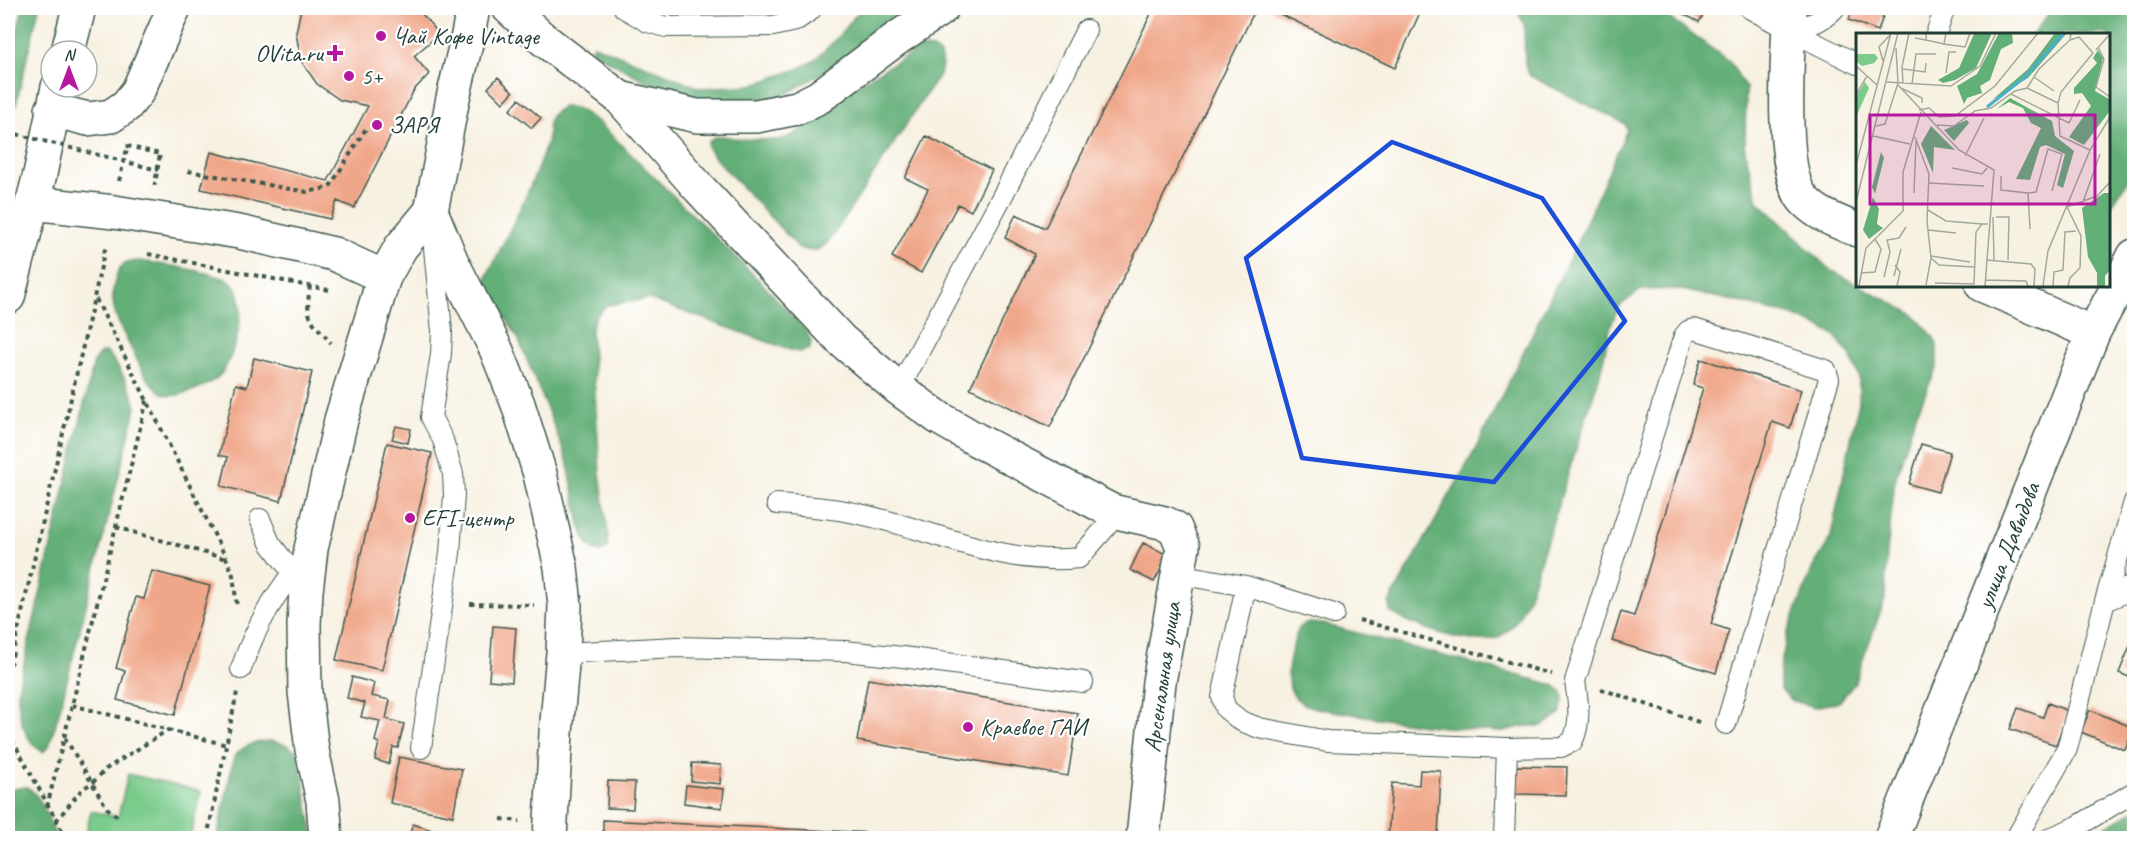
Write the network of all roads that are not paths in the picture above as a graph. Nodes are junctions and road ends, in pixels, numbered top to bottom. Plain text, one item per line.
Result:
1 (79, 8) edge
2 (174, 8) edge
3 (473, 8) edge
4 (509, 8) edge
5 (624, 8) edge
6 (812, 8) edge
7 (942, 8) edge
8 (1749, 8) edge
9 (1835, 8) edge
10 (1945, 8) edge
11 (1789, 19) edge
12 (1086, 30) dead end
13 (1936, 33) edge
14 (71, 39) edge
15 (1856, 63) edge
16 (620, 98) junction
17 (55, 99) edge
18 (32, 203) junction
19 (431, 211) junction
20 (1856, 230) edge
21 (2134, 256) edge
22 (1984, 286) edge
23 (381, 288) junction
24 (8, 297) edge
25 (2093, 333) junction
26 (899, 389) junction
27 (2134, 502) edge
28 (777, 504) dead end
29 (1112, 511) junction
30 (260, 519) dead end
31 (302, 561) junction
32 (1177, 573) junction
33 (2134, 582) edge
34 (1246, 586) junction
35 (2105, 601) junction
36 (1334, 614) road end
37 (563, 653) junction
38 (241, 669) road end
39 (1083, 682) dead end
40 (1726, 724) road end
41 (421, 748) dead end
42 (1507, 748) junction
43 (2134, 792) edge
44 (326, 838) edge
45 (550, 838) edge
46 (1143, 838) edge
47 (1504, 838) edge
48 (1891, 838) edge
49 (2016, 838) edge
50 (2050, 838) edge

1 - 14 main road
2 - 17 main road
3 - 19 main road
4 - 16 main road
5 - 6 lane
7 - 16 main road
8 - 11 lane
9 - 11 lane
10 - 13 lane
11 - 15 lane
11 - 20 main road
12 - 26 lane
16 - 26 main road
17 - 18 main road
18 - 23 main road
18 - 24 main road
19 - 23 main road
19 - 37 main road
19 - 41 lane
21 - 25 main road, улица Давыдова
22 - 25 main road
23 - 31 main road
25 - 48 main road, улица Давыдова
26 - 29 main road
27 - 35 lane
28 - 29 lane
29 - 32 main road, Арсенальная улица
30 - 31 lane
31 - 38 lane
31 - 44 main road
32 - 34 lane
32 - 46 main road, Арсенальная улица
33 - 35 lane
34 - 36 lane
34 - 42 lane
35 - 49 lane
37 - 39 lane
37 - 45 main road
40 - 42 lane
42 - 47 lane
43 - 50 lane

